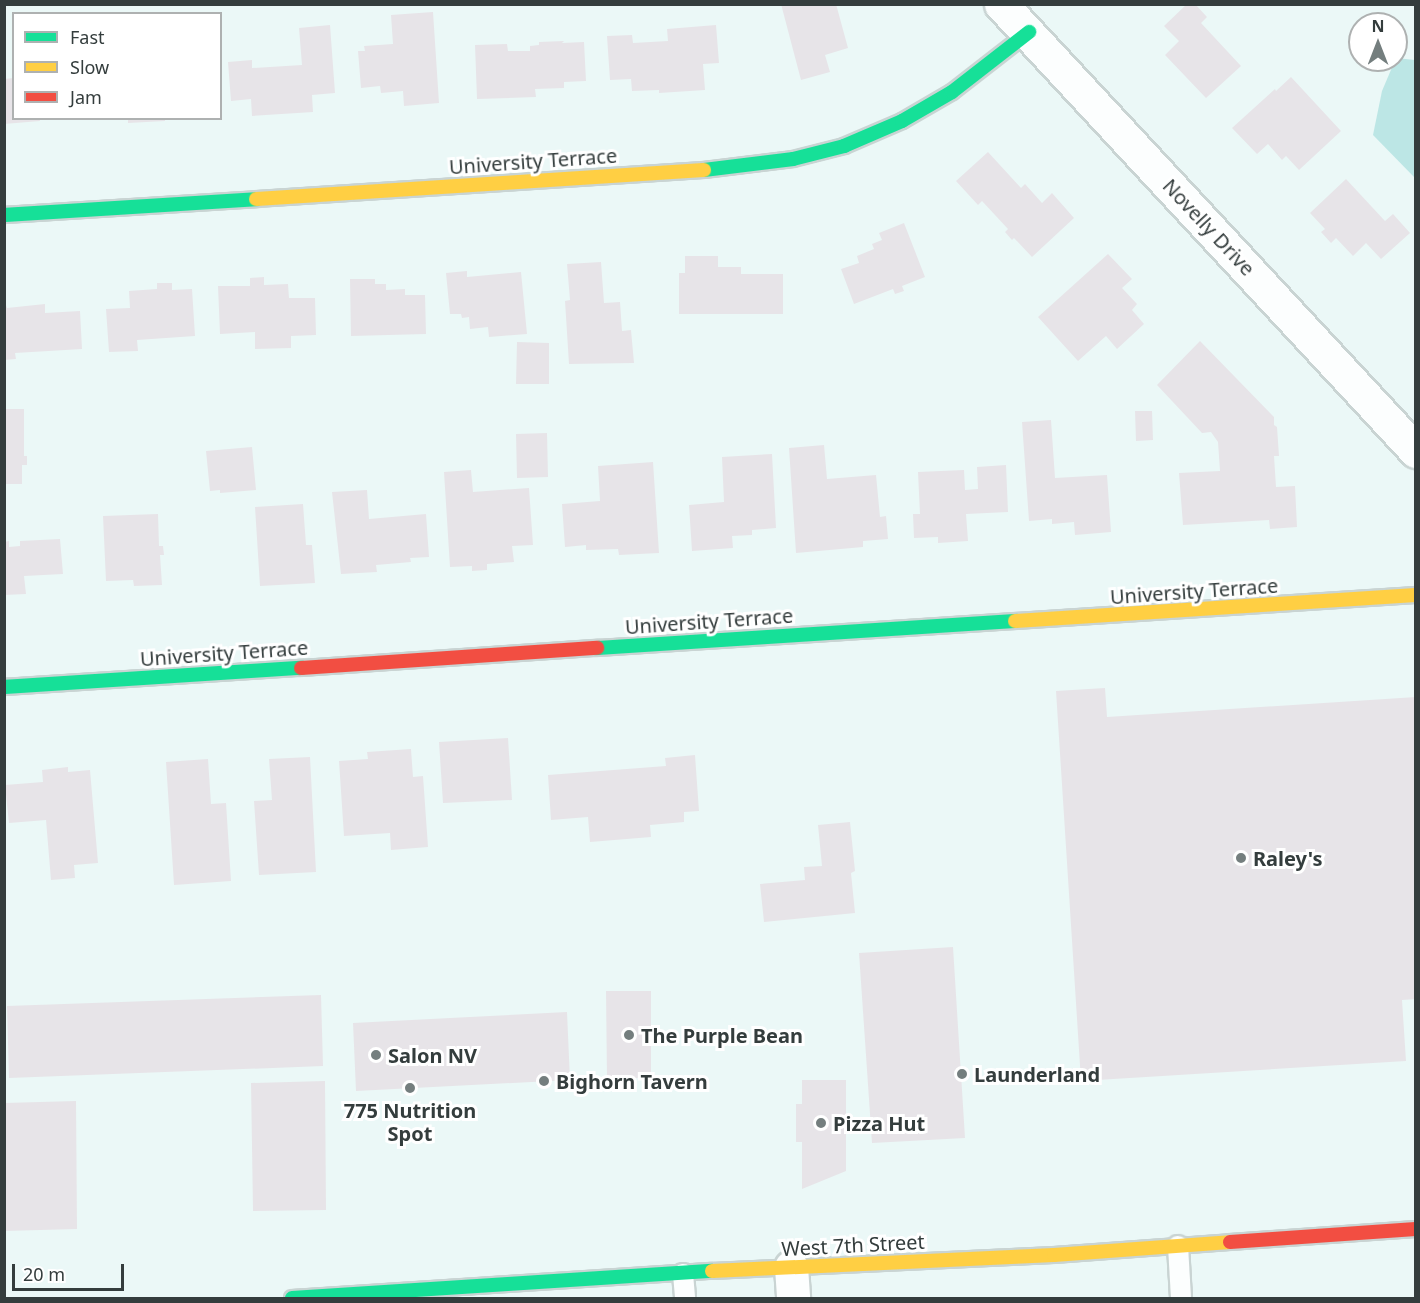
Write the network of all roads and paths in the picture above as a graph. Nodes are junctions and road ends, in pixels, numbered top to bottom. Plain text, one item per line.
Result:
1 (1001, 4) edge
2 (1029, 32) junction
3 (4, 215) edge
4 (1416, 451) edge
5 (1416, 595) edge
6 (4, 687) edge
7 (1416, 1229) edge
8 (1178, 1246) junction
9 (683, 1274) junction
10 (792, 1283) edge
11 (531, 1291) edge
12 (292, 1299) edge
13 (685, 1299) edge
14 (1181, 1299) edge

1 - 2 street, Novelly Drive
2 - 3 street, University Terrace
2 - 4 street, Novelly Drive
5 - 6 street, University Terrace
7 - 8 street, West 7th Street
8 - 10 street, West 7th Street
8 - 14 lane
9 - 10 street, West 7th Street
9 - 11 street, West 7th Street
9 - 13 lane
11 - 12 street, West 7th Street

